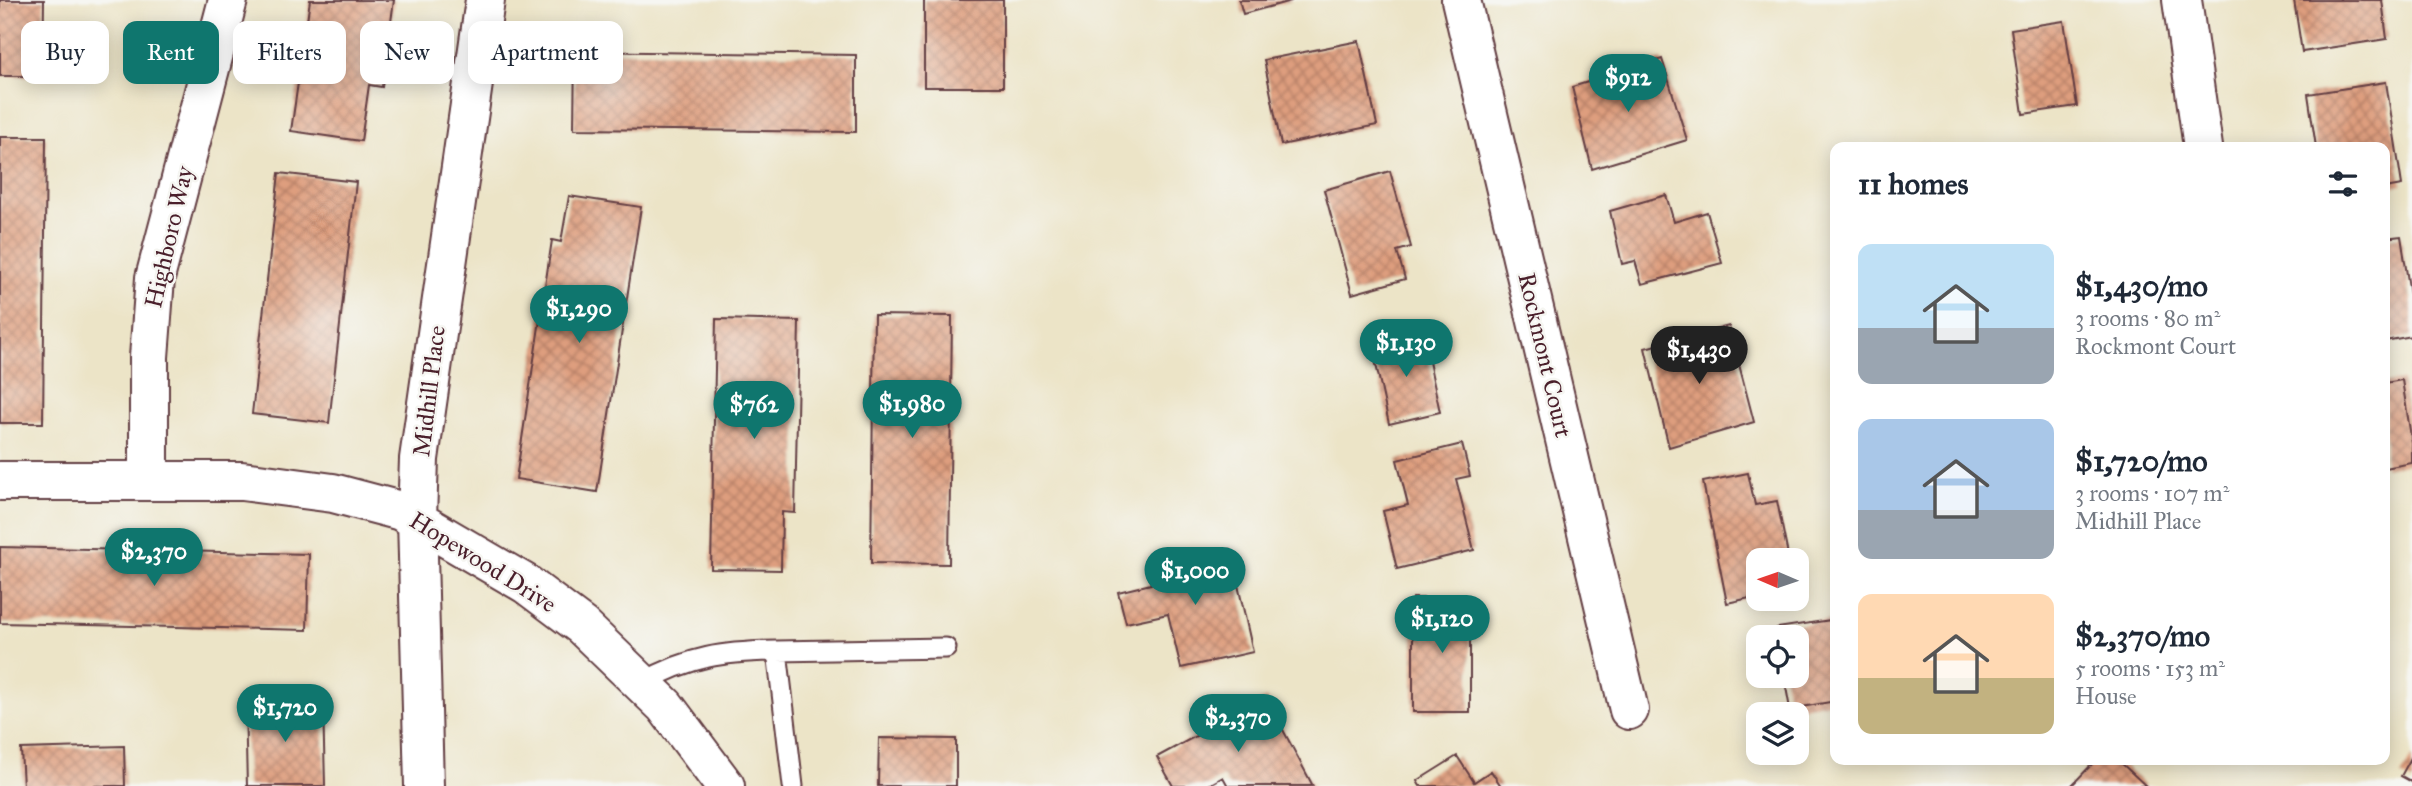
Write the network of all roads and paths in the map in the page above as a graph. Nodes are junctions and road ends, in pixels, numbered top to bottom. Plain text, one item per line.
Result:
1 (228, 0) edge
2 (485, 0) edge
3 (1461, 0) edge
4 (2182, 0) edge
5 (2202, 142) edge
6 (149, 479) junction
7 (0, 481) edge
8 (417, 518) junction
9 (946, 648) dead end
10 (777, 651) junction
11 (642, 684) junction
12 (1629, 710) dead end
13 (424, 786) edge
14 (725, 786) edge
15 (793, 786) edge

1 - 6 street, Highboro Way
2 - 8 street, Midhill Place
3 - 12 street, Rockmont Court
4 - 5 street
6 - 7 street, Hopewood Drive
6 - 8 street, Hopewood Drive
8 - 11 street, Hopewood Drive
8 - 13 street, Midhill Place
9 - 10 lane
10 - 11 lane
10 - 15 lane
11 - 14 street, Hopewood Drive

